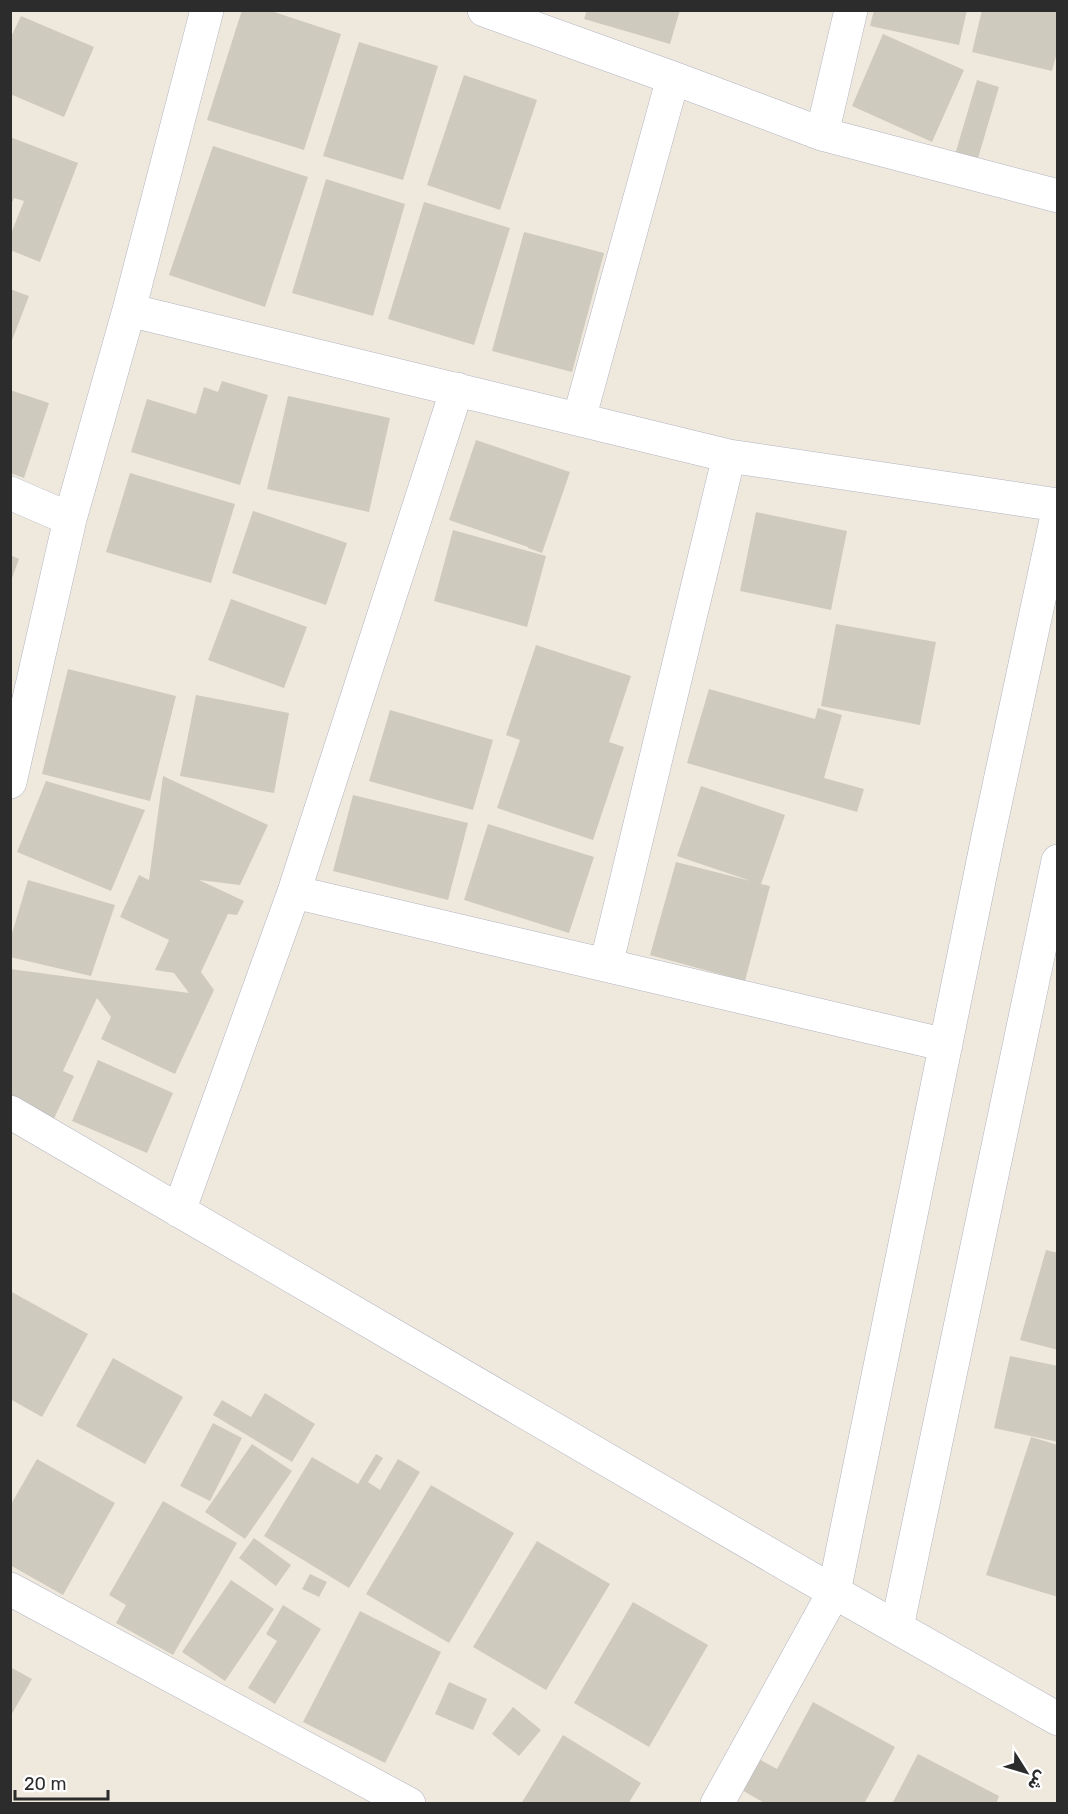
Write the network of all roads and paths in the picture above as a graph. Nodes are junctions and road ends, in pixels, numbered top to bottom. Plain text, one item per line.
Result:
1 (207, 10) edge
2 (484, 10) edge
3 (851, 10) edge
4 (556, 23) edge
5 (673, 78) junction
6 (822, 134) junction
7 (1058, 196) edge
8 (129, 309) junction
9 (457, 389) junction
10 (579, 419) junction
11 (729, 456) junction
12 (10, 493) edge
13 (1058, 505) edge
14 (1058, 511) edge
15 (70, 519) junction
16 (13, 764) edge
17 (1056, 876) edge
18 (294, 892) junction
19 (606, 965) junction
20 (946, 1045) junction
21 (10, 1112) edge
22 (179, 1211) junction
23 (10, 1589) edge
24 (834, 1592) junction
25 (897, 1627) junction
26 (1058, 1719) edge
27 (409, 1803) edge
28 (717, 1803) edge

1 - 8 street
2 - 4 street
3 - 6 street
4 - 5 street
5 - 6 street
5 - 10 street
6 - 7 street
8 - 9 street
8 - 15 street
9 - 10 street
9 - 18 street
10 - 11 street
11 - 13 street
11 - 19 street
12 - 15 street
14 - 20 street
15 - 16 street
17 - 25 street
18 - 19 street
18 - 22 street
19 - 20 street
20 - 24 street
21 - 22 street
22 - 24 street
23 - 27 street
24 - 25 street
24 - 28 street
25 - 26 street

